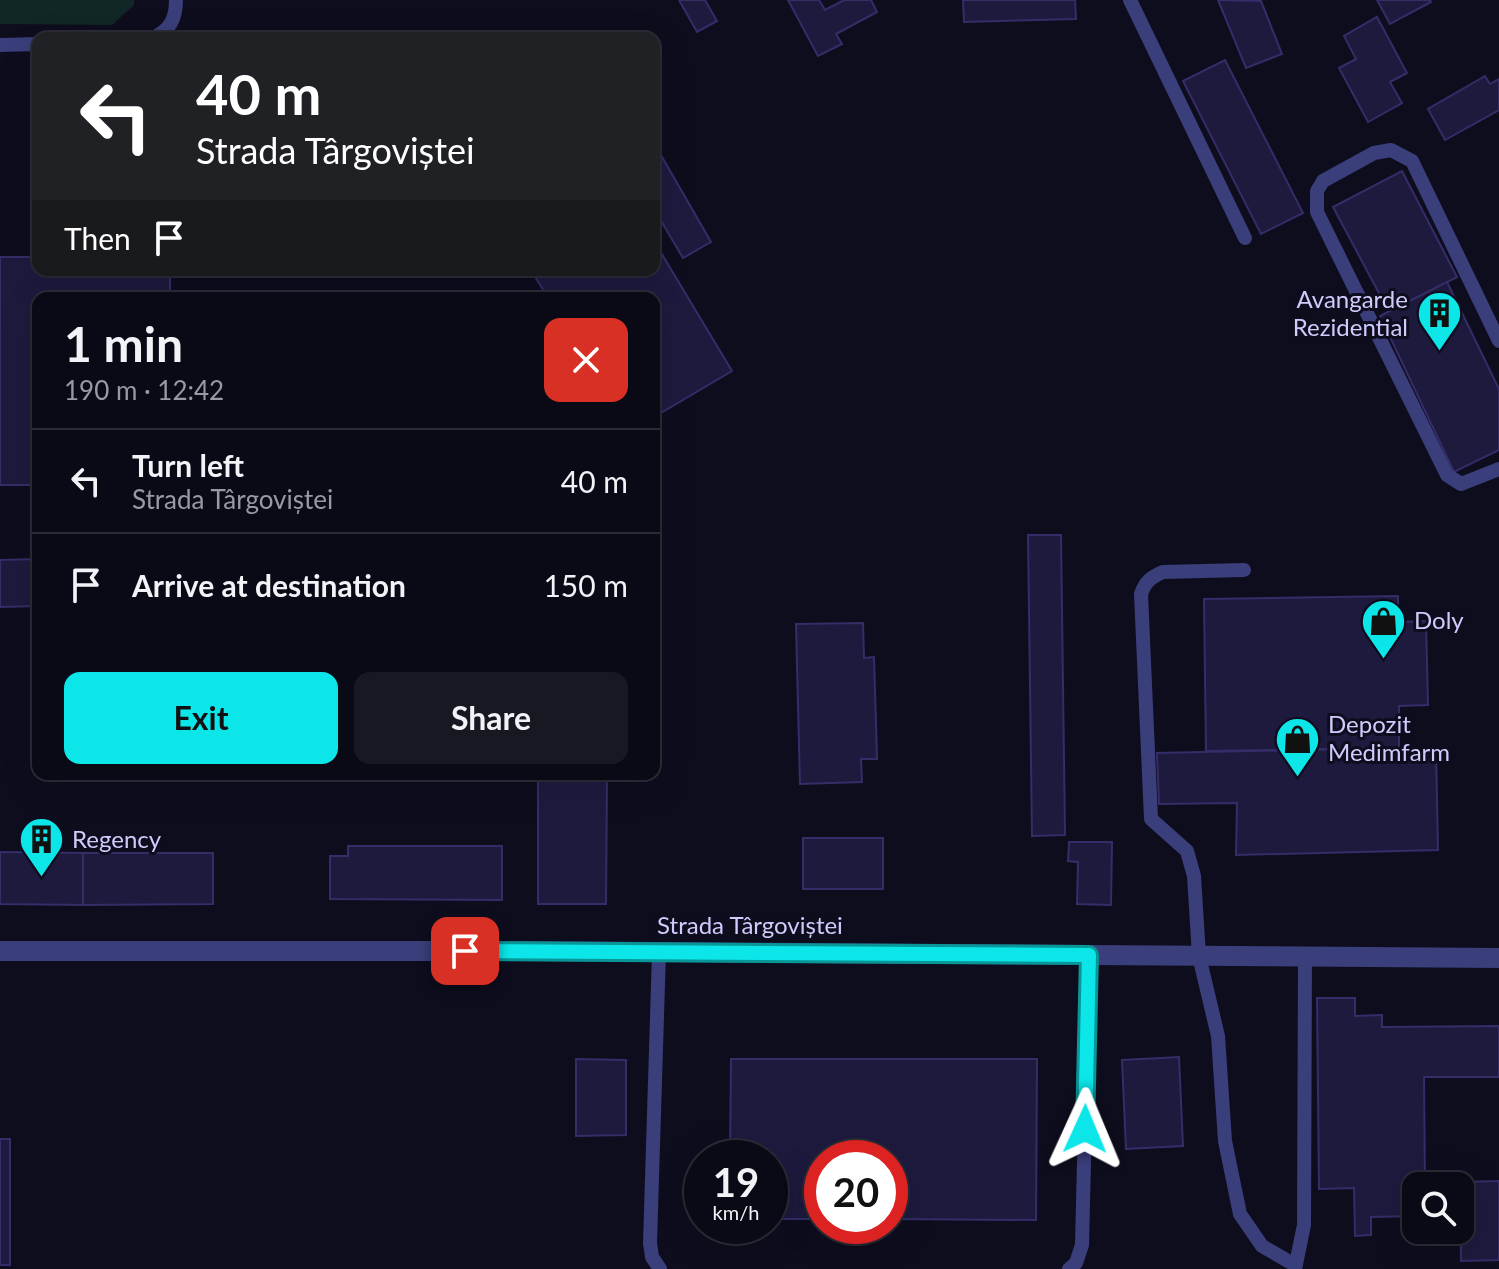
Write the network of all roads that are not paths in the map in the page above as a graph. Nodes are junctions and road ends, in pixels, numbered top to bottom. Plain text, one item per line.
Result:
1 (176, 0) edge
2 (1130, 0) edge
3 (165, 32) edge
4 (32, 44) edge
5 (0, 45) edge
6 (1245, 238) dead end
7 (1499, 341) edge
8 (1498, 474) edge
9 (1244, 570) dead end
10 (0, 951) edge
11 (659, 952) junction
12 (1089, 955) junction
13 (1199, 956) junction
14 (1305, 957) junction
15 (1499, 958) edge
16 (1295, 1267) edge
17 (660, 1269) edge
18 (1069, 1269) edge

1 - 3 lane
2 - 6 lane
4 - 5 lane
7 - 8 lane
9 - 13 lane
10 - 11 street, Strada Târgoviștei
11 - 12 street, Strada Târgoviștei
11 - 17 lane
12 - 13 street, Strada Târgoviștei
12 - 18 lane
13 - 14 street, Strada Târgoviștei
13 - 16 lane
14 - 15 street, Strada Târgoviștei
14 - 16 lane

